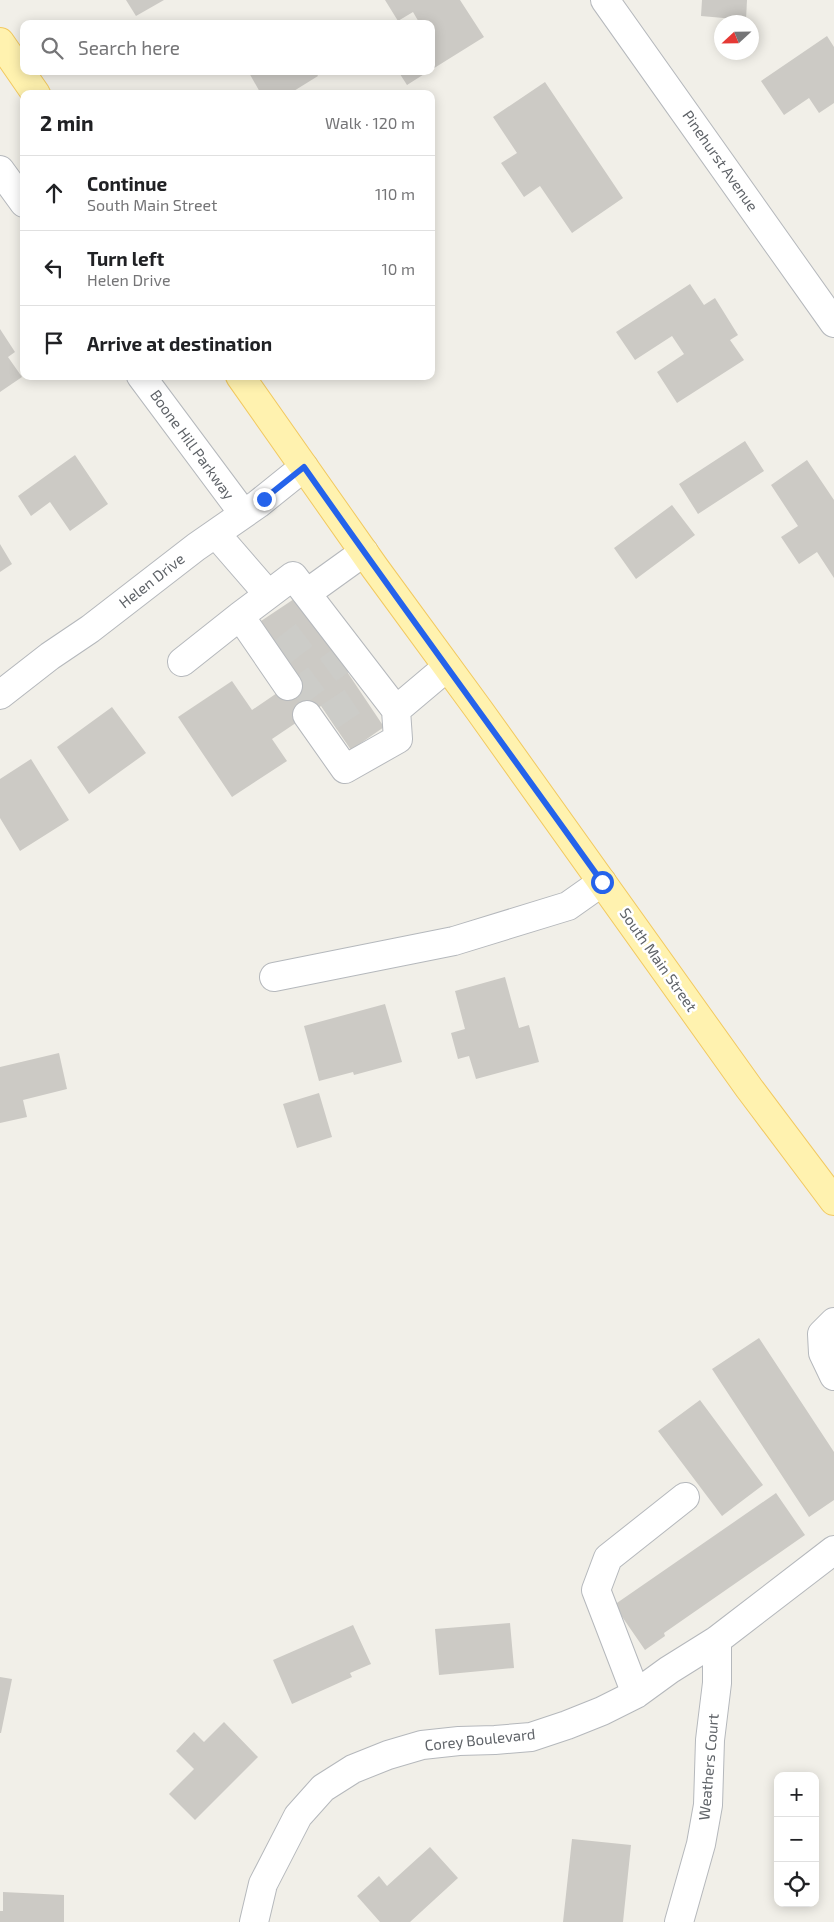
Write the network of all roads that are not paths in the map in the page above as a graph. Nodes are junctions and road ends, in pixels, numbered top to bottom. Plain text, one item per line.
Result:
1 (605, 0) edge
2 (0, 42) edge
3 (20, 71) edge
4 (23, 75) edge
5 (33, 90) edge
6 (0, 170) edge
7 (20, 198) edge
8 (834, 323) edge
9 (144, 380) edge
10 (243, 380) edge
11 (304, 467) junction
12 (242, 513) junction
13 (216, 534) junction
14 (364, 552) junction
15 (307, 593) junction
16 (268, 594) junction
17 (240, 616) junction
18 (182, 662) dead end
19 (447, 668) junction
20 (288, 686) dead end
21 (0, 695) edge
22 (396, 710) junction
23 (318, 720) dead end
24 (602, 882) junction
25 (274, 977) dead end
26 (834, 1201) edge
27 (834, 1322) edge
28 (834, 1376) edge
29 (685, 1497) dead end
30 (834, 1550) edge
31 (716, 1640) junction
32 (636, 1694) junction
33 (254, 1922) edge
34 (679, 1922) edge

1 - 8 street, Pinehurst Avenue
2 - 3 main road
4 - 5 main road
6 - 7 street
9 - 12 street, Boone Hill Parkway
10 - 11 main road, South Main Street
11 - 12 street, Helen Drive
11 - 14 main road, South Main Street
12 - 13 street, Helen Drive
13 - 16 street
13 - 21 street, Helen Drive
14 - 15 street
14 - 19 main road, South Main Street
15 - 16 street
15 - 22 street
16 - 17 street
17 - 18 street
17 - 20 street
19 - 22 street
19 - 24 main road, South Main Street
22 - 23 street
24 - 25 street
24 - 26 main road, South Main Street
27 - 28 street
29 - 32 street
30 - 31 street, Corey Boulevard
31 - 32 street, Corey Boulevard
31 - 34 street, Weathers Court
32 - 33 street, Corey Boulevard

